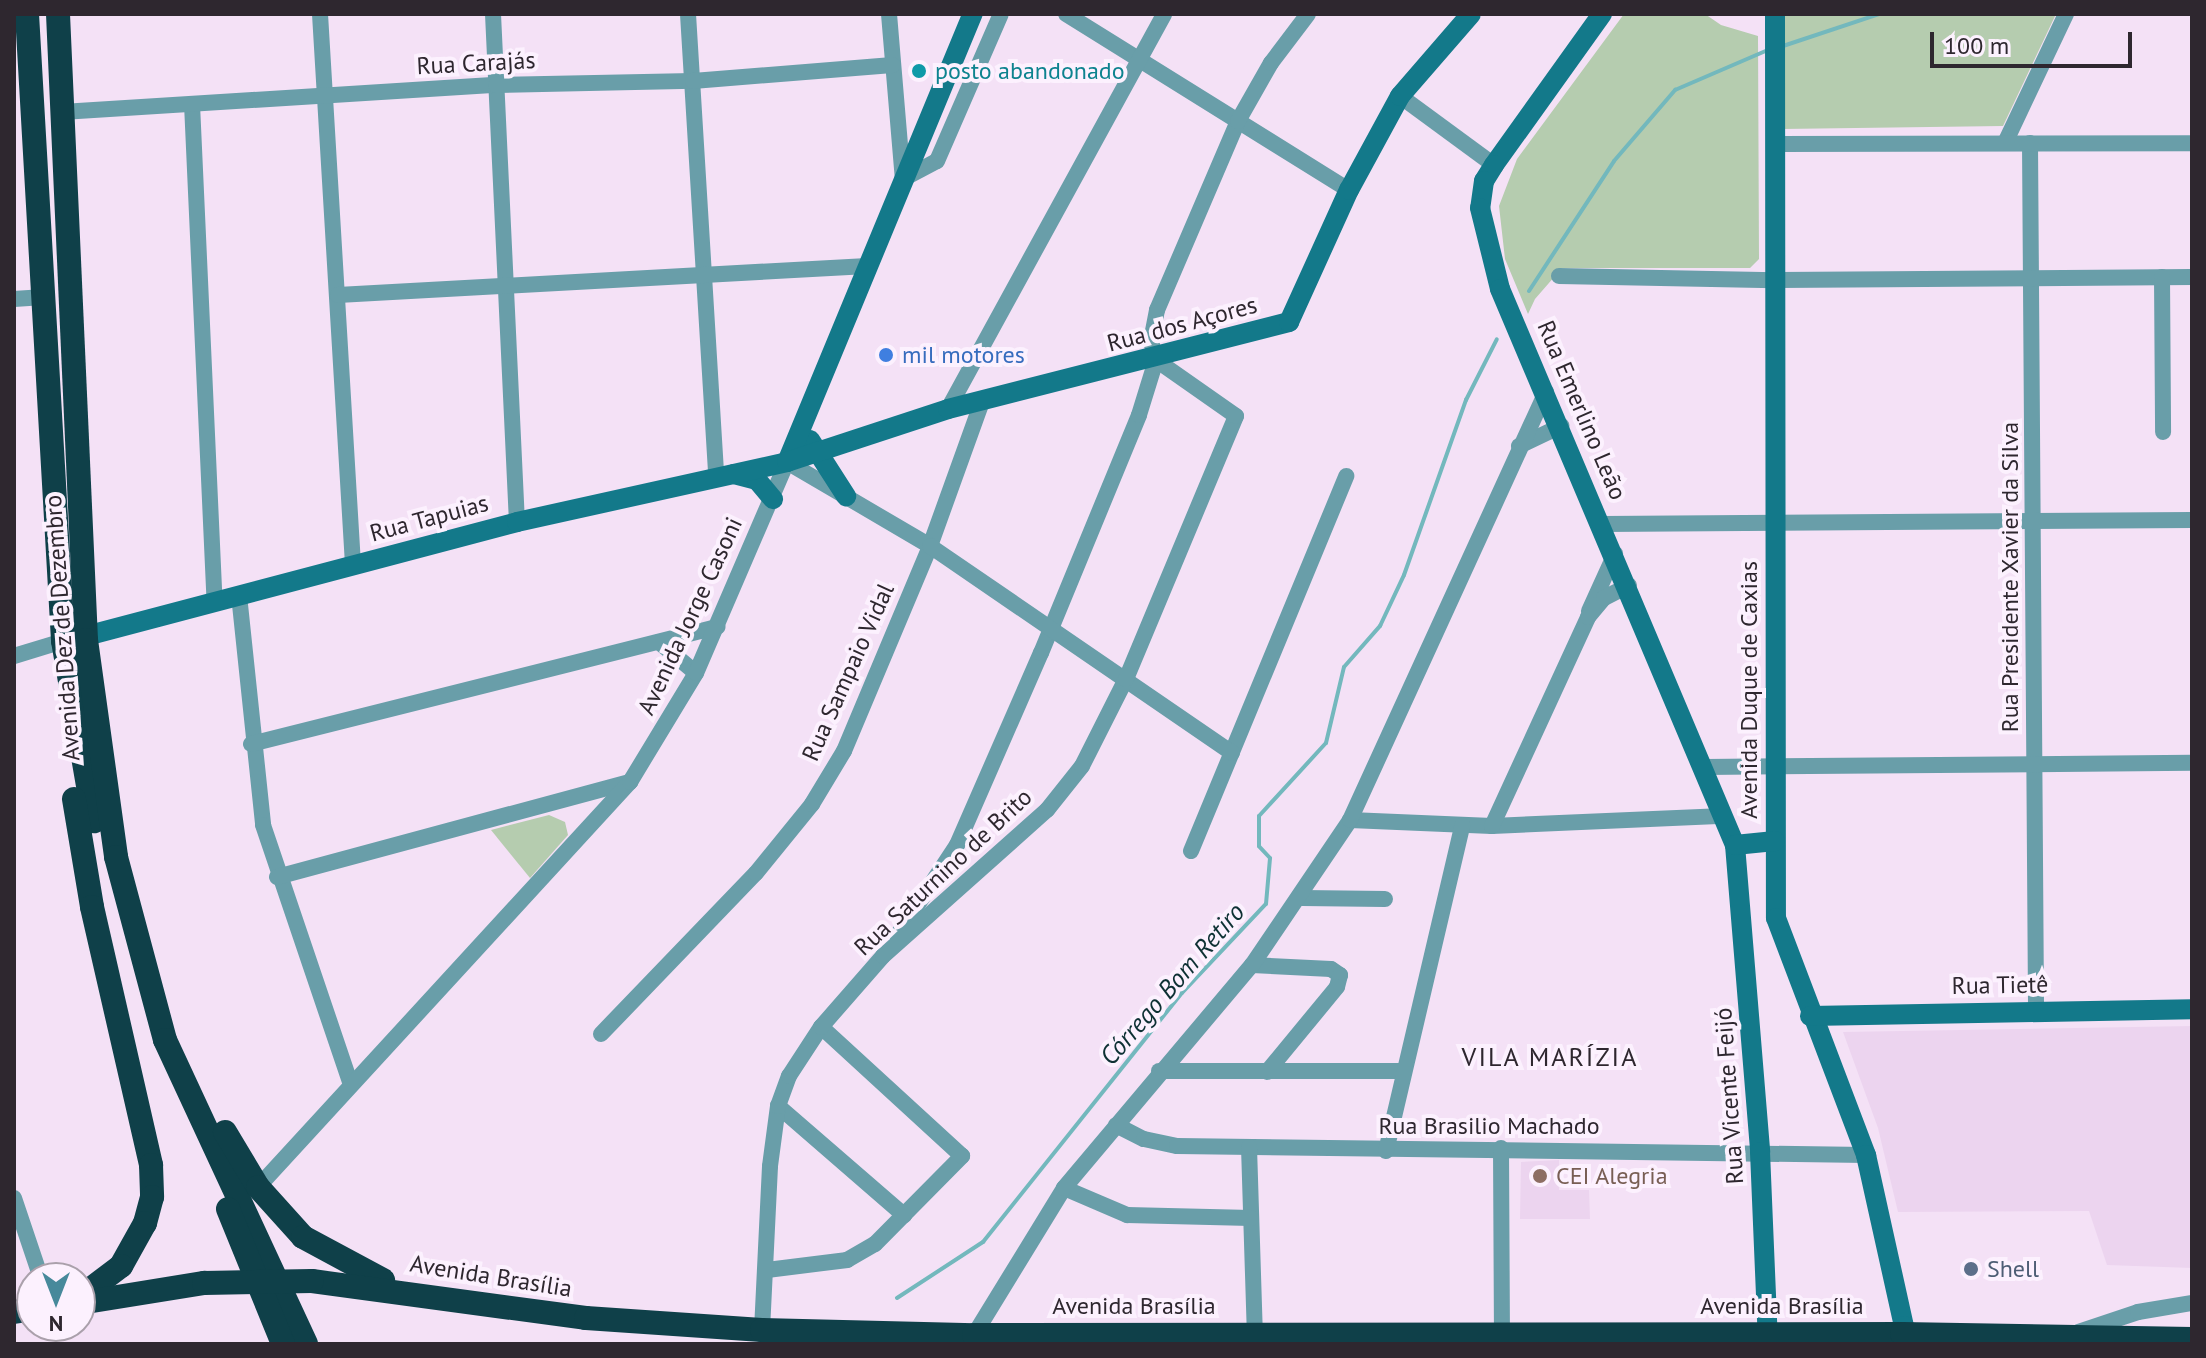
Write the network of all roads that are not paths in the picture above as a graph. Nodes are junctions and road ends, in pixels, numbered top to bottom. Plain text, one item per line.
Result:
1 (27, 14) edge
2 (58, 14) edge
3 (320, 14) edge
4 (493, 14) edge
5 (688, 14) edge
6 (889, 14) edge
7 (973, 14) edge
8 (1001, 14) edge
9 (1066, 14) edge
10 (1164, 14) edge
11 (1308, 14) edge
12 (1471, 14) edge
13 (1602, 14) edge
14 (2066, 14) edge
15 (1776, 23) edge
16 (1139, 58) junction
17 (892, 65) junction
18 (693, 81) junction
19 (496, 85) junction
20 (326, 96) junction
21 (1400, 96) junction
22 (192, 104) junction
23 (62, 112) junction
24 (1238, 121) junction
25 (2005, 143) junction
26 (2030, 143) junction
27 (2192, 143) edge
28 (1775, 144) junction
29 (1494, 165) junction
30 (903, 179) junction
31 (1349, 190) junction
32 (867, 266) junction
33 (704, 275) junction
34 (1559, 276) dead end
35 (2032, 277) junction
36 (2162, 277) junction
37 (2192, 277) edge
38 (1775, 280) junction
39 (507, 285) junction
40 (338, 295) junction
41 (40, 297) junction
42 (14, 299) edge
43 (1156, 360) junction
44 (1546, 392) junction
45 (983, 399) junction
46 (948, 409) junction
47 (805, 417) junction
48 (1561, 426) junction
49 (2163, 432) dead end
50 (1518, 447) junction
51 (815, 452) junction
52 (787, 462) junction
53 (809, 474) junction
54 (723, 475) junction
55 (1346, 476) dead end
56 (846, 496) junction
57 (773, 499) junction
58 (2192, 520) edge
59 (2034, 521) junction
60 (517, 522) junction
61 (1603, 524) junction
62 (1774, 525) junction
63 (930, 546) junction
64 (1615, 554) junction
65 (353, 565) junction
66 (1629, 585) junction
67 (239, 595) junction
68 (215, 602) junction
69 (1588, 617) junction
70 (718, 627) junction
71 (1051, 628) junction
72 (78, 639) junction
73 (659, 642) junction
74 (14, 656) edge
75 (696, 673) junction
76 (1126, 679) junction
77 (251, 744) junction
78 (1232, 753) junction
79 (2192, 763) edge
80 (2035, 764) junction
81 (1775, 765) junction
82 (1705, 767) junction
83 (630, 782) junction
84 (1724, 816) junction
85 (1350, 820) junction
86 (1462, 826) junction
87 (1492, 826) junction
88 (1775, 841) junction
89 (1735, 845) junction
90 (1191, 851) dead end
91 (277, 877) junction
92 (1302, 898) junction
93 (1385, 899) dead end
94 (1777, 927) junction
95 (1744, 938) junction
96 (883, 956) junction
97 (1252, 965) junction
98 (2192, 1009) edge
99 (2036, 1010) junction
100 (1810, 1016) junction
101 (821, 1027) junction
102 (601, 1034) dead end
103 (1159, 1071) junction
104 (1404, 1071) junction
105 (1267, 1072) junction
106 (351, 1085) junction
107 (778, 1106) junction
108 (1116, 1125) junction
109 (1249, 1147) junction
110 (1501, 1148) junction
111 (1386, 1151) junction
112 (1760, 1152) junction
113 (1866, 1155) junction
114 (258, 1187) junction
115 (1064, 1188) junction
116 (14, 1198) edge
117 (904, 1215) junction
118 (1251, 1218) junction
119 (36, 1262) edge
120 (767, 1270) junction
121 (96, 1288) edge
122 (424, 1294) junction
123 (96, 1298) edge
124 (2192, 1303) edge
125 (762, 1330) junction
126 (1255, 1334) junction
127 (974, 1335) junction
128 (1502, 1335) junction
129 (2062, 1338) junction
130 (1768, 1339) edge
131 (1902, 1339) edge
132 (2192, 1339) edge
133 (283, 1344) edge
134 (306, 1344) edge

1 - 41 highway, Avenida Dez de Dezembro
2 - 23 highway, Avenida Dez de Dezembro
3 - 20 street
4 - 19 street
5 - 18 street
6 - 17 street
7 - 30 street, Avenida Jorge Casoni
8 - 30 street
9 - 16 street
10 - 16 street
11 - 24 street
12 - 21 street, Rua dos Açores
13 - 29 street, Rua Emerlino Leão
14 - 25 street
15 - 28 street, Avenida Duque de Caxias
16 - 24 street
16 - 46 street
17 - 18 street, Rua Carajás
17 - 30 street
18 - 19 street, Rua Carajás
18 - 33 street
19 - 20 street, Rua Carajás
19 - 39 street
20 - 22 street, Rua Carajás
20 - 40 street
21 - 29 street
21 - 31 street, Rua dos Açores
22 - 23 street, Rua Carajás
22 - 68 street
23 - 72 highway, Avenida Dez de Dezembro
24 - 31 street
24 - 43 street
25 - 26 street
25 - 28 street
26 - 27 street
26 - 35 street, Rua Presidente Xavier da Silva
28 - 38 street, Avenida Duque de Caxias
29 - 44 street, Rua Emerlino Leão
30 - 32 street, Avenida Jorge Casoni
31 - 43 street, Rua dos Açores
32 - 33 street
32 - 47 street, Avenida Jorge Casoni
33 - 39 street
33 - 54 street
34 - 38 street
35 - 36 street
35 - 38 street
35 - 59 street, Rua Presidente Xavier da Silva
36 - 37 street
36 - 49 street
38 - 62 street, Avenida Duque de Caxias
39 - 40 street
39 - 60 street
40 - 65 street
41 - 42 street
41 - 72 highway, Avenida Dez de Dezembro
43 - 45 street, Rua dos Açores
43 - 71 street
43 - 76 street, Rua Saturnino de Brito
44 - 48 street, Rua Emerlino Leão
44 - 50 street
45 - 46 street, Rua dos Açores
45 - 63 street, Rua Sampaio Vidal
46 - 51 street, Rua dos Açores
47 - 51 street
47 - 52 street, Avenida Jorge Casoni
48 - 50 street
48 - 61 street, Rua Emerlino Leão
50 - 85 street
51 - 52 street, Rua dos Açores
51 - 56 street
52 - 53 street
52 - 54 street, Rua Tapuias
52 - 57 street, Avenida Jorge Casoni
53 - 56 street
53 - 57 street
54 - 57 street
54 - 60 street, Rua Tapuias
55 - 78 street
56 - 63 street
57 - 70 street, Avenida Jorge Casoni
58 - 59 street
59 - 62 street
59 - 80 street, Rua Presidente Xavier da Silva
60 - 65 street, Rua Tapuias
61 - 62 street
61 - 64 street, Rua Emerlino Leão
62 - 81 street, Avenida Duque de Caxias
63 - 71 street
63 - 102 street, Rua Sampaio Vidal
64 - 66 street, Rua Emerlino Leão
64 - 69 street
65 - 67 street, Rua Tapuias
66 - 69 street
66 - 82 street, Rua Emerlino Leão
67 - 68 street, Rua Tapuias
67 - 77 street
68 - 72 street, Rua Tapuias
69 - 87 street
70 - 73 street
70 - 75 street, Avenida Jorge Casoni
71 - 76 street
71 - 96 street
72 - 74 street, Rua Tapuias
72 - 114 highway
72 - 121 highway
72 - 133 highway, Avenida Dez de Dezembro
72 - 134 highway, Avenida Dez de Dezembro
73 - 75 street
73 - 77 street
75 - 83 street, Avenida Jorge Casoni
76 - 78 street
76 - 96 street, Rua Saturnino de Brito
77 - 91 street
78 - 90 street
79 - 80 street
80 - 81 street
80 - 99 street, Rua Presidente Xavier da Silva
81 - 82 street
81 - 88 street, Avenida Duque de Caxias
82 - 84 street, Rua Emerlino Leão
83 - 91 street
83 - 106 street, Avenida Jorge Casoni
84 - 87 street
84 - 89 street, Rua Emerlino Leão
85 - 86 street
85 - 92 street
86 - 87 street
86 - 104 street
88 - 89 street
88 - 94 street, Avenida Duque de Caxias
89 - 95 street, Rua Vicente Feijó
91 - 106 street
92 - 93 street
92 - 97 street
94 - 95 street
94 - 100 street, Avenida Duque de Caxias
95 - 112 street, Rua Vicente Feijó
96 - 101 street, Rua Saturnino de Brito
97 - 103 street
97 - 105 street
98 - 99 street, Rua Tietê
99 - 100 street, Rua Tietê
100 - 113 street, Avenida Duque de Caxias
101 - 107 street, Rua Saturnino de Brito
101 - 117 street
103 - 105 street
103 - 108 street
104 - 105 street
104 - 111 street
106 - 114 street, Avenida Jorge Casoni
107 - 117 street
107 - 120 street, Rua Saturnino de Brito
108 - 109 street, Rua Brasilio Machado
108 - 115 street
109 - 111 street, Rua Brasilio Machado
109 - 118 street
110 - 111 street, Rua Brasilio Machado
110 - 112 street, Rua Brasilio Machado
110 - 128 street
112 - 113 street, Rua Brasilio Machado
112 - 130 street, Rua Vicente Feijó
113 - 131 street, Avenida Duque de Caxias
114 - 122 highway
115 - 118 street
115 - 127 street
116 - 119 street
117 - 120 street
118 - 126 street
120 - 125 street, Rua Saturnino de Brito
122 - 123 highway, Avenida Brasília, bridge
122 - 125 highway, Avenida Brasília
124 - 129 street
125 - 127 highway, Avenida Brasília
126 - 127 highway, Avenida Brasília
126 - 128 highway, Avenida Brasília
128 - 130 highway, Avenida Brasília
129 - 131 highway, Avenida Brasília
129 - 132 highway, Avenida Brasília
130 - 131 highway, Avenida Brasília

